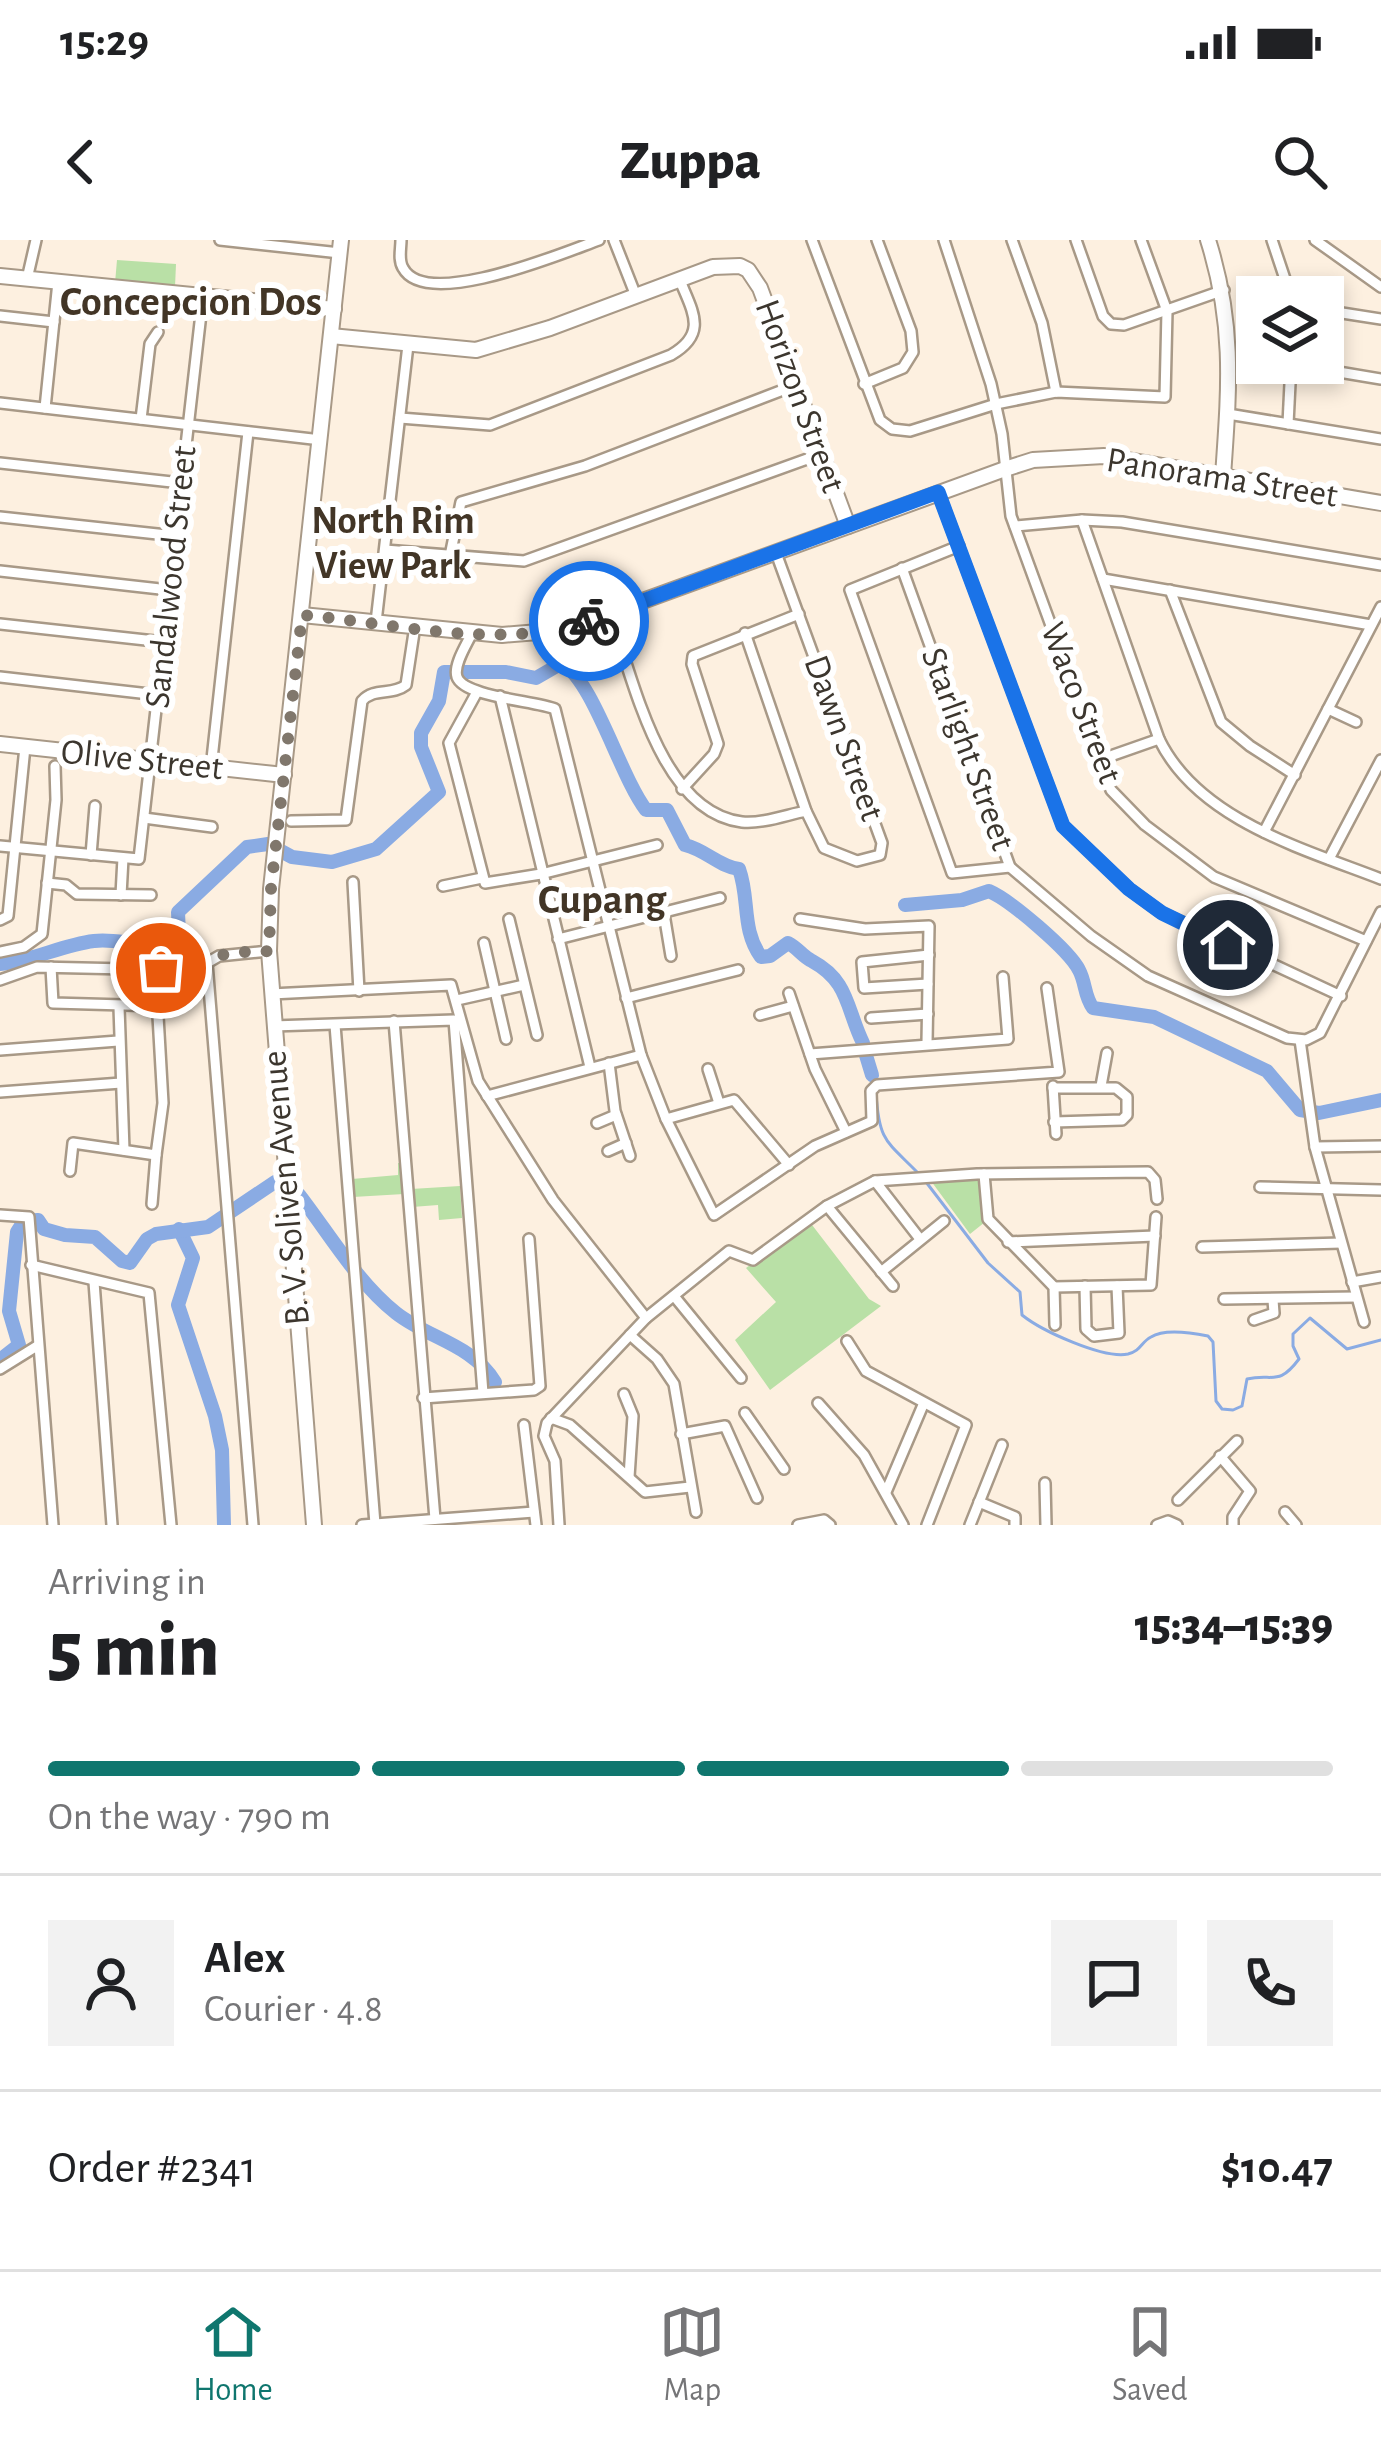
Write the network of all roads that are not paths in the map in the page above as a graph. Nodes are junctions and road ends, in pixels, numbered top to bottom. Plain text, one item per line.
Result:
1 (35, 240) edge
2 (220, 240) edge
3 (401, 240) edge
4 (599, 240) edge
5 (614, 240) edge
6 (812, 240) edge
7 (877, 240) edge
8 (944, 240) edge
9 (1012, 240) edge
10 (1076, 240) edge
11 (1141, 240) edge
12 (1208, 240) edge
13 (1272, 240) edge
14 (1315, 240) edge
15 (278, 243) edge
16 (340, 247) edge
17 (0, 276) edge
18 (1284, 276) edge
19 (679, 278) junction
20 (27, 279) junction
21 (58, 282) junction
22 (1381, 287) edge
23 (1224, 290) junction
24 (202, 296) junction
25 (636, 296) junction
26 (334, 309) junction
27 (1167, 311) junction
28 (1344, 313) edge
29 (0, 316) edge
30 (1381, 319) edge
31 (54, 322) junction
32 (158, 332) dead end
33 (332, 336) junction
34 (408, 345) junction
35 (1344, 373) edge
36 (1381, 379) edge
37 (864, 383) junction
38 (1290, 384) edge
39 (796, 385) junction
40 (1056, 392) junction
41 (0, 404) edge
42 (996, 404) junction
43 (45, 408) junction
44 (1228, 414) junction
45 (140, 418) junction
46 (400, 418) junction
47 (188, 424) junction
48 (1288, 424) junction
49 (248, 432) junction
50 (1381, 439) edge
51 (320, 440) junction
52 (821, 454) junction
53 (0, 463) edge
54 (1005, 469) junction
55 (1222, 476) junction
56 (182, 483) junction
57 (938, 492) junction
58 (1381, 503) edge
59 (0, 517) edge
60 (1082, 520) junction
61 (848, 526) junction
62 (1015, 526) junction
63 (176, 536) junction
64 (958, 546) junction
65 (386, 550) junction
66 (776, 553) junction
67 (450, 556) junction
68 (1381, 565) edge
69 (902, 568) junction
70 (0, 571) edge
71 (1103, 579) junction
72 (170, 590) junction
73 (1169, 590) junction
74 (1381, 607) edge
75 (610, 614) junction
76 (799, 614) junction
77 (302, 615) junction
78 (376, 622) junction
79 (0, 624) edge
80 (1371, 625) junction
81 (416, 626) junction
82 (472, 632) junction
83 (745, 633) junction
84 (164, 641) junction
85 (0, 677) edge
86 (477, 692) junction
87 (158, 695) junction
88 (500, 696) junction
89 (1328, 710) junction
90 (1356, 722) dead end
91 (1159, 739) junction
92 (0, 744) edge
93 (25, 747) junction
94 (150, 760) junction
95 (1099, 760) junction
96 (1381, 760) edge
97 (56, 766) dead end
98 (211, 768) junction
99 (1295, 775) junction
100 (284, 776) junction
101 (682, 789) junction
102 (95, 806) dead end
103 (806, 811) junction
104 (144, 818) junction
105 (291, 821) dead end
106 (212, 827) dead end
107 (1264, 832) junction
108 (657, 845) dead end
109 (0, 846) edge
110 (14, 847) junction
111 (50, 850) junction
112 (91, 855) junction
113 (123, 858) junction
114 (1329, 859) junction
115 (594, 861) junction
116 (1010, 867) junction
117 (542, 874) junction
118 (1381, 879) edge
119 (484, 880) junction
120 (352, 882) dead end
121 (47, 883) junction
122 (442, 886) dead end
123 (121, 896) junction
124 (151, 896) dead end
125 (720, 898) dead end
126 (1381, 912) edge
127 (664, 914) junction
128 (3, 919) edge
129 (508, 919) dead end
130 (800, 919) dead end
131 (608, 924) junction
132 (558, 939) junction
133 (1366, 941) junction
134 (484, 943) dead end
135 (269, 951) junction
136 (0, 952) edge
137 (929, 955) junction
138 (671, 956) dead end
139 (207, 963) junction
140 (51, 967) junction
141 (172, 970) junction
142 (738, 970) dead end
143 (1003, 977) dead end
144 (0, 980) edge
145 (928, 984) junction
146 (524, 985) junction
147 (1047, 988) dead end
148 (359, 991) junction
149 (495, 992) junction
150 (789, 992) dead end
151 (271, 994) junction
152 (1341, 996) junction
153 (626, 998) junction
154 (457, 1000) junction
155 (160, 1006) junction
156 (794, 1006) junction
157 (119, 1007) junction
158 (928, 1014) junction
159 (760, 1015) dead end
160 (871, 1018) dead end
161 (394, 1021) junction
162 (335, 1024) junction
163 (273, 1026) junction
164 (537, 1035) dead end
165 (506, 1039) dead end
166 (1300, 1040) junction
167 (118, 1042) junction
168 (927, 1043) junction
169 (0, 1050) edge
170 (1107, 1053) dead end
171 (810, 1054) junction
172 (641, 1055) junction
173 (609, 1063) junction
174 (590, 1067) junction
175 (707, 1069) dead end
176 (1055, 1074) junction
177 (122, 1083) junction
178 (1101, 1086) junction
179 (1053, 1088) junction
180 (0, 1092) edge
181 (487, 1096) junction
182 (719, 1103) junction
183 (616, 1115) junction
184 (666, 1119) junction
185 (597, 1123) dead end
186 (846, 1132) junction
187 (626, 1143) junction
188 (1381, 1146) edge
189 (124, 1150) junction
190 (608, 1151) dead end
191 (1316, 1152) junction
192 (156, 1155) junction
193 (631, 1156) dead end
194 (1300, 1159) dead end
195 (789, 1165) junction
196 (70, 1171) dead end
197 (983, 1174) junction
198 (875, 1181) junction
199 (1260, 1186) dead end
200 (1326, 1189) junction
201 (1381, 1190) edge
202 (1157, 1199) dead end
203 (152, 1204) dead end
204 (827, 1206) junction
205 (0, 1215) edge
206 (1156, 1217) dead end
207 (944, 1221) dead end
208 (1154, 1236) junction
209 (530, 1239) dead end
210 (920, 1239) junction
211 (1008, 1242) junction
212 (1341, 1243) junction
213 (1202, 1247) dead end
214 (31, 1265) junction
215 (881, 1271) junction
216 (1381, 1277) edge
217 (94, 1282) junction
218 (1352, 1282) junction
219 (893, 1286) dead end
220 (1085, 1286) junction
221 (1117, 1286) junction
222 (1054, 1287) junction
223 (674, 1296) junction
224 (1356, 1297) junction
225 (1224, 1300) dead end
226 (1273, 1300) junction
227 (646, 1318) junction
228 (1254, 1320) dead end
229 (1364, 1322) dead end
230 (1054, 1324) dead end
231 (630, 1335) junction
232 (847, 1341) dead end
233 (37, 1346) junction
234 (0, 1369) edge
235 (742, 1378) dead end
236 (489, 1393) junction
237 (624, 1394) dead end
238 (423, 1399) junction
239 (818, 1403) dead end
240 (923, 1405) junction
241 (746, 1413) dead end
242 (551, 1418) junction
243 (524, 1425) dead end
244 (681, 1434) junction
245 (1237, 1441) dead end
246 (1002, 1445) dead end
247 (1220, 1456) junction
248 (784, 1469) dead end
249 (629, 1477) junction
250 (1045, 1483) dead end
251 (690, 1487) junction
252 (886, 1492) junction
253 (757, 1498) dead end
254 (1178, 1500) dead end
255 (979, 1502) junction
256 (534, 1512) junction
257 (696, 1512) dead end
258 (1285, 1512) dead end
259 (435, 1519) junction
260 (375, 1524) edge
261 (53, 1525) edge
262 (112, 1525) edge
263 (171, 1525) edge
264 (254, 1525) edge
265 (314, 1525) edge
266 (362, 1525) edge
267 (536, 1525) edge
268 (560, 1525) edge
269 (798, 1525) edge
270 (830, 1525) edge
271 (903, 1525) edge
272 (927, 1525) edge
273 (970, 1525) edge
274 (1015, 1525) edge
275 (1046, 1525) edge
276 (1157, 1525) edge
277 (1177, 1525) edge
278 (1233, 1525) edge
279 (1297, 1525) edge

1 - 20 street
2 - 15 street
3 - 4 street
5 - 25 street
6 - 37 street
7 - 37 street
8 - 42 street, Waco Street
9 - 40 street
10 - 27 street
11 - 27 street
12 - 23 street
13 - 18 street
14 - 22 street
15 - 16 street
16 - 26 street, B. V. Soliven Avenue
17 - 20 street
19 - 25 street, Horizon Street
19 - 39 street, Horizon Street
19 - 46 street
20 - 21 street
21 - 24 street
21 - 31 street
23 - 27 street
23 - 44 street
24 - 26 street
24 - 47 street, Sandalwood Street
25 - 34 street, Horizon Street
26 - 33 street, B. V. Soliven Avenue
27 - 40 street
28 - 30 street
29 - 31 street
31 - 43 street
32 - 45 street
33 - 34 street, Horizon Street
33 - 51 street, B. V. Soliven Avenue
34 - 46 street
35 - 36 street
37 - 42 street
38 - 48 street
39 - 52 street, Horizon Street
39 - 67 street
40 - 42 street
41 - 43 street
42 - 54 street, Waco Street
43 - 45 street
44 - 48 street
44 - 55 street
45 - 47 street
46 - 65 street
47 - 49 street
47 - 56 street, Sandalwood Street
48 - 50 street
49 - 51 street
49 - 98 street
51 - 77 street, B. V. Soliven Avenue
52 - 61 street, Horizon Street
52 - 67 street
53 - 56 street
54 - 55 street, Panorama Street
54 - 57 street, Panorama Street
54 - 62 street, Waco Street
55 - 58 street, Panorama Street
56 - 63 street, Sandalwood Street
57 - 61 street, Panorama Street
57 - 64 street
59 - 63 street
60 - 62 street
60 - 68 street
60 - 71 street
61 - 66 street, Panorama Street
62 - 95 street, Waco Street
63 - 72 street, Sandalwood Street
64 - 69 street
64 - 152 street
65 - 67 street
65 - 78 street
66 - 75 street, Panorama Street
66 - 76 street, Dawn Street
69 - 116 street, Starlight Street
69 - 116 street
70 - 72 street
71 - 73 street
71 - 91 street
72 - 84 street, Sandalwood Street
73 - 80 street
73 - 99 street
74 - 80 street
75 - 82 street, Panorama Street
75 - 101 street
76 - 83 street
76 - 103 street, Dawn Street
77 - 78 street, Panorama Street
77 - 100 street, B. V. Soliven Avenue
78 - 81 street, Panorama Street
79 - 84 street
80 - 89 street
81 - 82 street, Panorama Street
81 - 105 street
82 - 86 street
83 - 101 street
83 - 103 street, Dawn Street
84 - 87 street, Sandalwood Street
85 - 87 street
86 - 88 street
86 - 119 street
87 - 94 street, Sandalwood Street
88 - 115 street
88 - 117 street
89 - 90 street
89 - 99 street
91 - 95 street
91 - 107 street
92 - 93 street, Olive Street
93 - 94 street, Olive Street
93 - 110 street
94 - 98 street, Olive Street
94 - 104 street, Sandalwood Street
95 - 133 street, Waco Street
96 - 114 street
97 - 111 street
98 - 100 street, Olive Street
99 - 107 street
100 - 135 street, B. V. Soliven Avenue
101 - 103 street
102 - 112 street
104 - 106 street
104 - 113 street, Sandalwood Street
107 - 114 street
108 - 115 street
109 - 110 street
110 - 111 street
110 - 128 street
111 - 112 street
111 - 121 street
112 - 113 street
113 - 123 street
114 - 118 street
115 - 117 street
115 - 131 street
116 - 166 street, Starlight Street
117 - 119 street
117 - 132 street
119 - 122 street
120 - 148 street
121 - 123 street
121 - 136 street
123 - 124 street
125 - 127 street
126 - 133 street
127 - 131 street
127 - 138 street
129 - 146 street
130 - 137 street
131 - 132 street
131 - 153 street
132 - 174 street
133 - 152 street
134 - 149 street
135 - 139 street
135 - 151 street, B. V. Soliven Avenue
137 - 145 street
137 - 145 street
139 - 141 street
139 - 264 street
140 - 141 street
140 - 144 street
140 - 157 street
141 - 155 street
142 - 153 street
143 - 168 street
145 - 158 street
146 - 149 street
146 - 164 street
147 - 176 street
148 - 151 street
148 - 154 street
149 - 154 street
149 - 165 street
150 - 156 street
151 - 163 street, B. V. Soliven Avenue
152 - 166 street
153 - 172 street
154 - 181 street
155 - 157 street
155 - 192 street
156 - 159 street
156 - 171 street
157 - 167 street
158 - 160 street
158 - 168 street
161 - 162 street
161 - 236 street
161 - 238 street
162 - 163 street
162 - 260 street
163 - 265 street, B. V. Soliven Avenue
166 - 191 street
167 - 169 street
167 - 177 street
168 - 171 street
170 - 178 street
171 - 186 street
172 - 173 street
172 - 184 street
173 - 174 street
173 - 183 street
174 - 181 street
175 - 182 street
176 - 179 street
176 - 186 street
177 - 180 street
177 - 189 street
178 - 179 street
178 - 179 street
181 - 227 street
182 - 184 street
182 - 195 street
183 - 185 street
183 - 187 street
184 - 195 street
186 - 195 street
187 - 190 street
187 - 193 street
188 - 191 street
189 - 192 street
189 - 196 street
191 - 194 street
191 - 200 street
192 - 203 street
197 - 198 street
197 - 202 street
197 - 211 street
198 - 204 street
198 - 210 street
199 - 200 street
200 - 201 street
200 - 212 street
204 - 215 street
204 - 223 street
205 - 214 street
206 - 208 street
207 - 210 street
208 - 211 street
208 - 221 street
209 - 236 street
210 - 215 street
211 - 222 street
212 - 213 street
212 - 218 street
214 - 217 street
214 - 233 street
215 - 219 street
216 - 218 street
217 - 262 street
217 - 263 street
218 - 224 street
220 - 221 street
220 - 221 street
220 - 222 street
222 - 230 street
223 - 227 street
223 - 235 street
224 - 226 street
224 - 229 street
225 - 226 street
226 - 228 street
227 - 231 street
231 - 242 street
231 - 244 street
232 - 240 street
233 - 234 street
233 - 261 street
236 - 238 street
237 - 249 street
238 - 259 street
239 - 252 street
240 - 252 street
240 - 272 street
241 - 248 street
242 - 249 street
242 - 268 street
243 - 256 street
244 - 251 street
244 - 253 street
245 - 247 street
246 - 255 street
247 - 254 street
247 - 278 street
249 - 251 street
250 - 275 street
251 - 257 street
252 - 271 street
255 - 273 street
255 - 274 street
256 - 259 street
256 - 267 street
258 - 279 street
259 - 260 street
260 - 266 street
269 - 270 street
276 - 277 street

